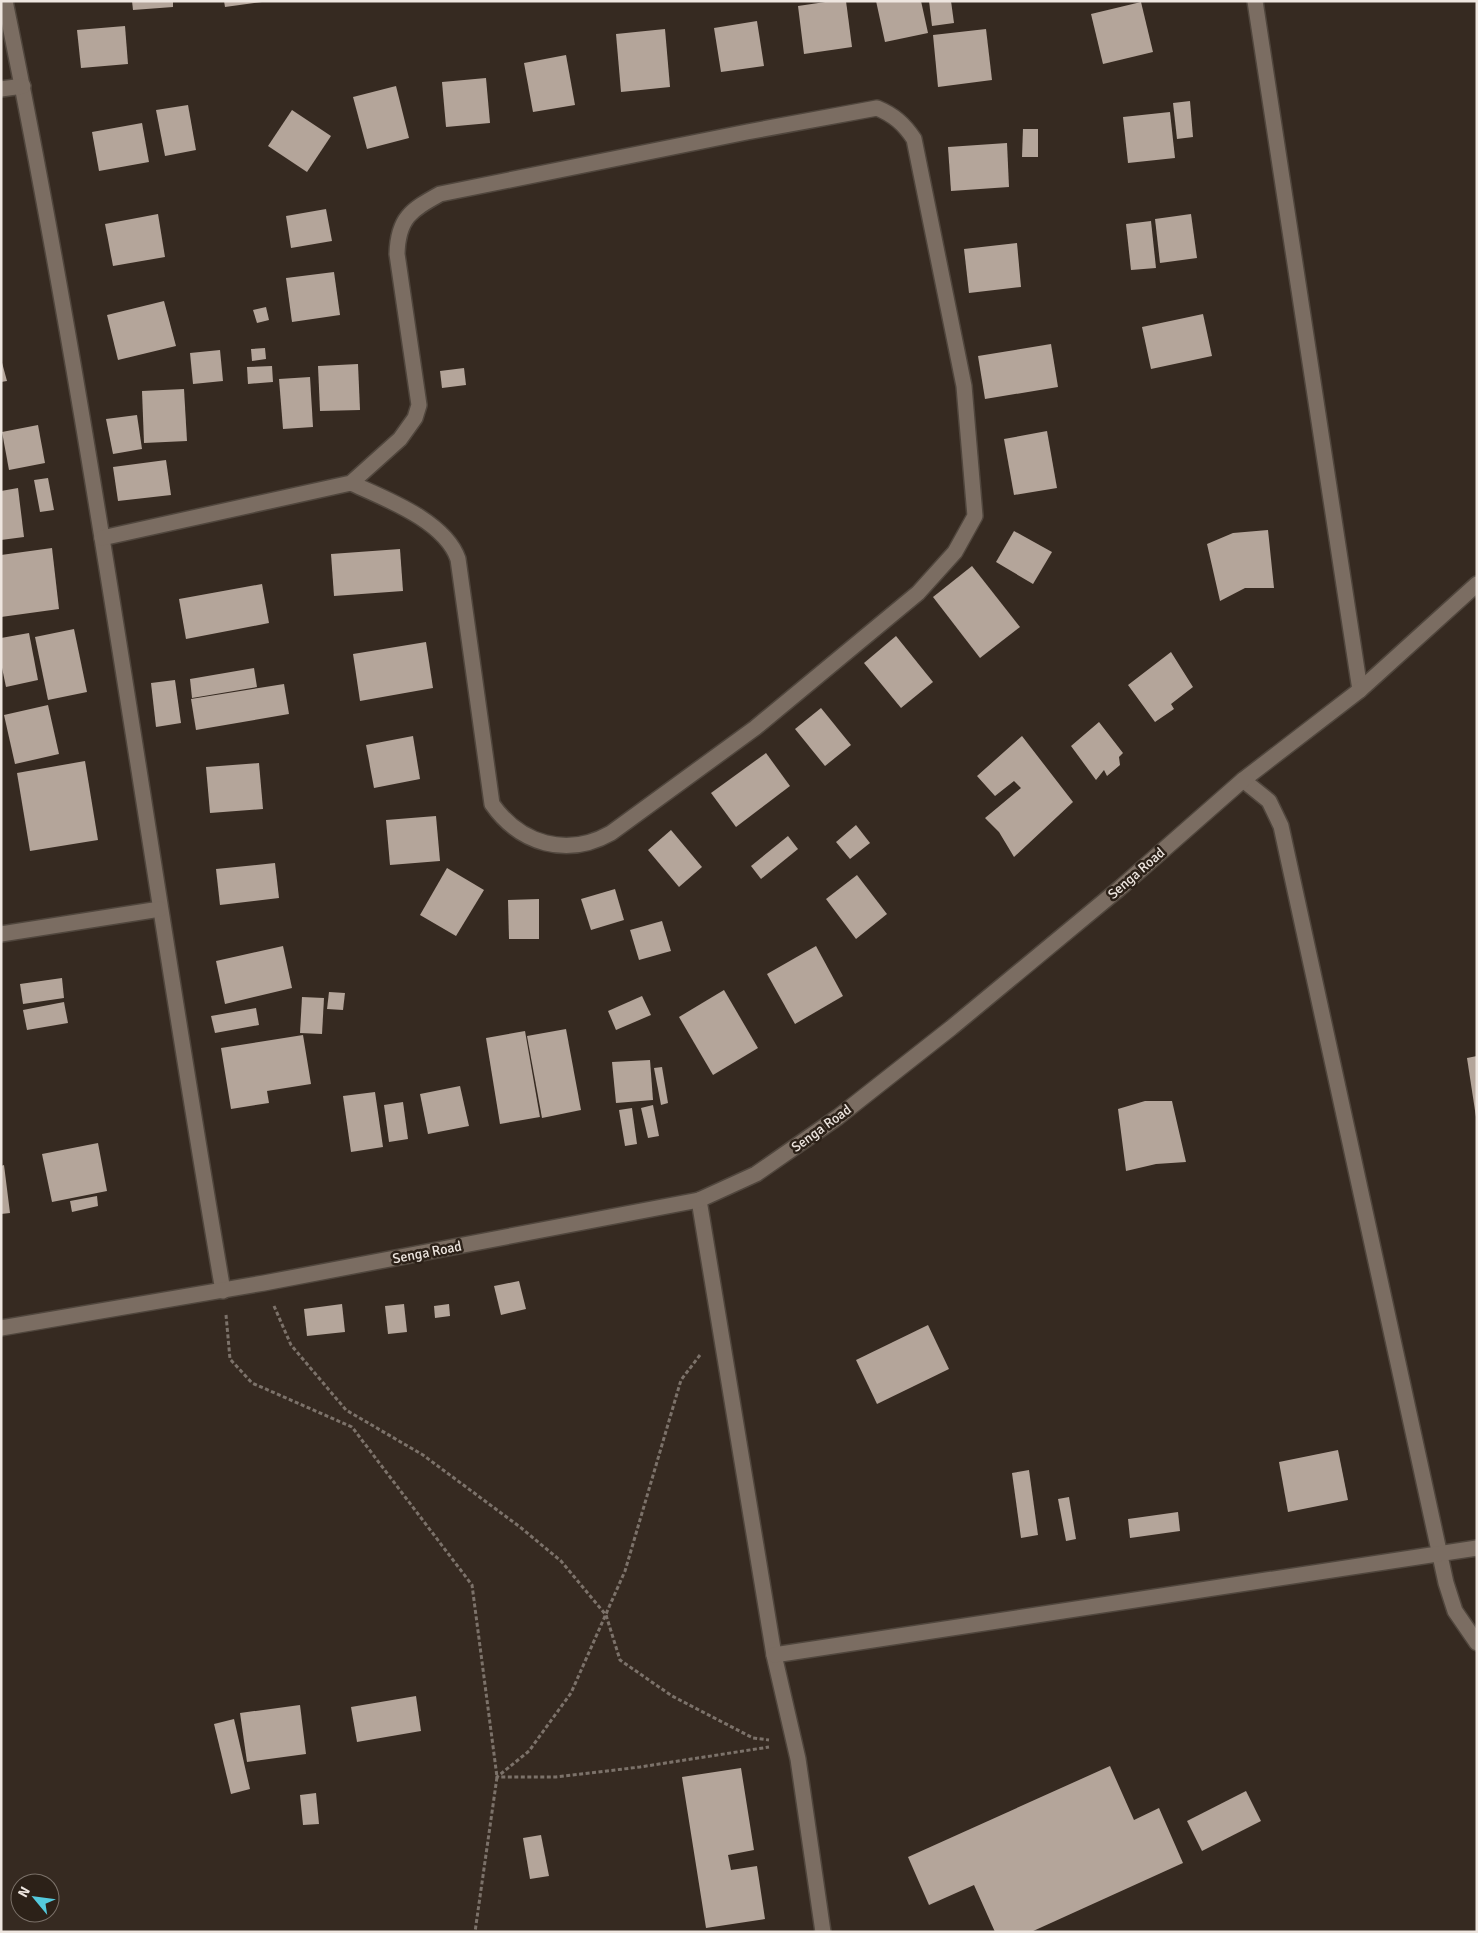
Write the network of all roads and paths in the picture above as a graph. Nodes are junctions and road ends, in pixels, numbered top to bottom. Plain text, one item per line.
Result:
1 (5, 1) edge
2 (1255, 1) edge
3 (22, 86) junction
4 (1, 89) edge
5 (351, 483) junction
6 (102, 538) junction
7 (1477, 584) edge
8 (1360, 690) junction
9 (1243, 780) junction
10 (160, 909) junction
11 (1, 934) edge
12 (699, 1200) junction
13 (264, 1283) junction
14 (223, 1290) junction
15 (1, 1328) edge
16 (721, 1330) junction
17 (1477, 1548) edge
18 (1439, 1552) junction
19 (606, 1616) junction
20 (1477, 1642) edge
21 (774, 1655) junction
22 (794, 1744) junction
23 (497, 1777) junction
24 (475, 1932) edge
25 (823, 1932) edge

1 - 3 street
2 - 8 street
3 - 4 street
3 - 6 street
5 - 5 street
5 - 6 street
6 - 10 street
7 - 8 street, Senga Road
8 - 9 street, Senga Road
9 - 12 street, Senga Road
9 - 18 street
10 - 11 street
10 - 14 street
12 - 13 street, Senga Road
12 - 16 street
13 - 14 street, Senga Road
13 - 19 path
14 - 15 street, Senga Road
14 - 23 path
16 - 19 path
16 - 21 street
17 - 18 street
18 - 20 street
18 - 21 street
19 - 22 path
19 - 23 path
21 - 22 street
22 - 23 path
22 - 25 street
23 - 24 path

